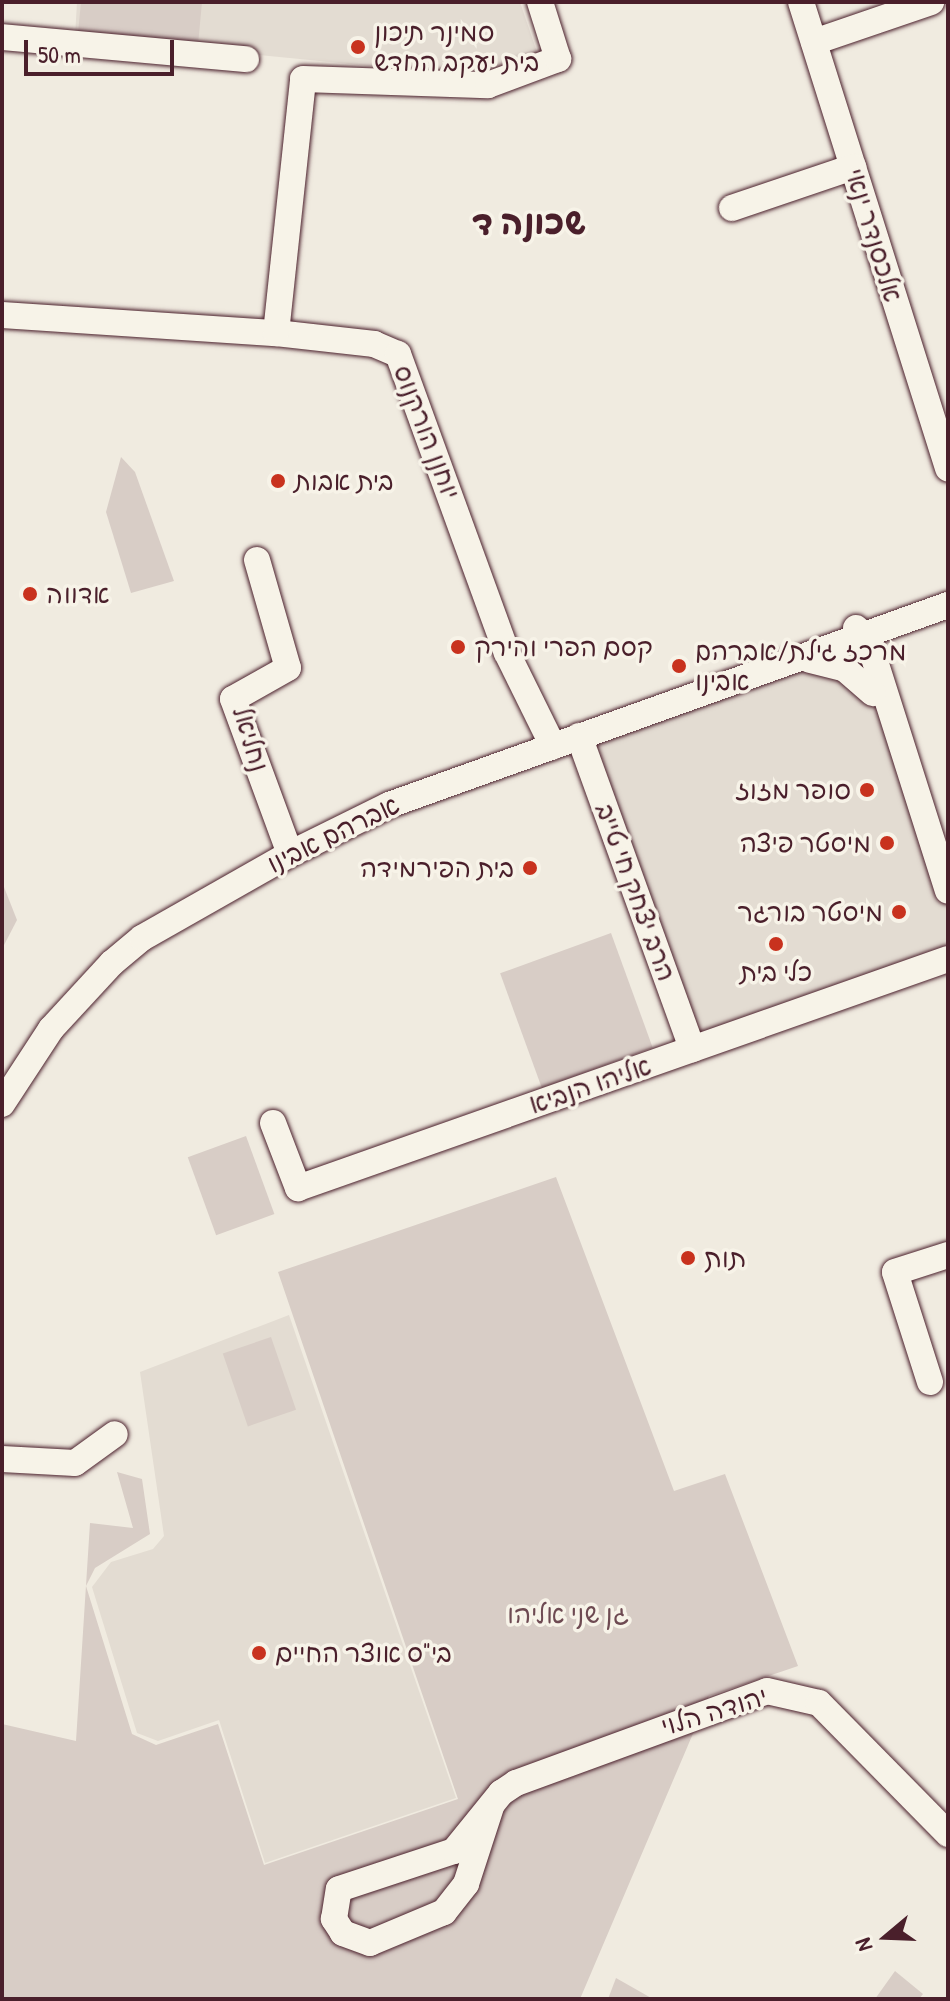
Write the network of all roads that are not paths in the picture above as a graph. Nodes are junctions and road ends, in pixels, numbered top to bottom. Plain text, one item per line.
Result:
1 (540, 2) edge
2 (801, 2) edge
3 (931, 2) edge
4 (2, 37) edge
5 (814, 42) junction
6 (246, 59) dead end
7 (853, 167) junction
8 (732, 208) dead end
9 (2, 315) edge
10 (276, 333) junction
11 (948, 468) edge
12 (257, 560) dead end
13 (948, 603) edge
14 (916, 620) junction
15 (859, 637) junction
16 (810, 660) junction
17 (740, 678) junction
18 (879, 695) junction
19 (579, 736) junction
20 (553, 746) junction
21 (290, 854) junction
22 (948, 891) edge
23 (948, 959) edge
24 (692, 1049) junction
25 (2, 1104) edge
26 (273, 1123) dead end
27 (948, 1255) edge
28 (930, 1382) dead end
29 (115, 1434) dead end
30 (2, 1459) edge
31 (491, 1807) junction
32 (948, 1834) edge

1 - 10 street
2 - 5 street, אלכסנדר ינאי
3 - 5 street
4 - 6 street
5 - 7 street, אלכסנדר ינאי
7 - 8 street
7 - 11 street, אלכסנדר ינאי
9 - 10 street, יוחנן הורקנוס
10 - 20 street, יוחנן הורקנוס
12 - 21 street, נחליאל
13 - 14 street, אברהם אבינו
13 - 15 street, אברהם אבינו
14 - 15 street, אברהם אבינו
14 - 18 street
15 - 16 street, אברהם אבינו
15 - 17 street, אברהם אבינו
15 - 18 street
16 - 17 street, אברהם אבינו
16 - 18 street
17 - 19 street, אברהם אבינו
18 - 22 street
19 - 20 street, אברהם אבינו
19 - 24 street, הרב יצחק חי טייב
20 - 21 street, אברהם אבינו
21 - 25 street, אברהם אבינו
23 - 24 street, אליהו הנביא
24 - 26 street, אליהו הנביא
27 - 28 street
29 - 30 street
31 - 31 street, יהודה הלוי
31 - 32 street, יהודה הלוי

